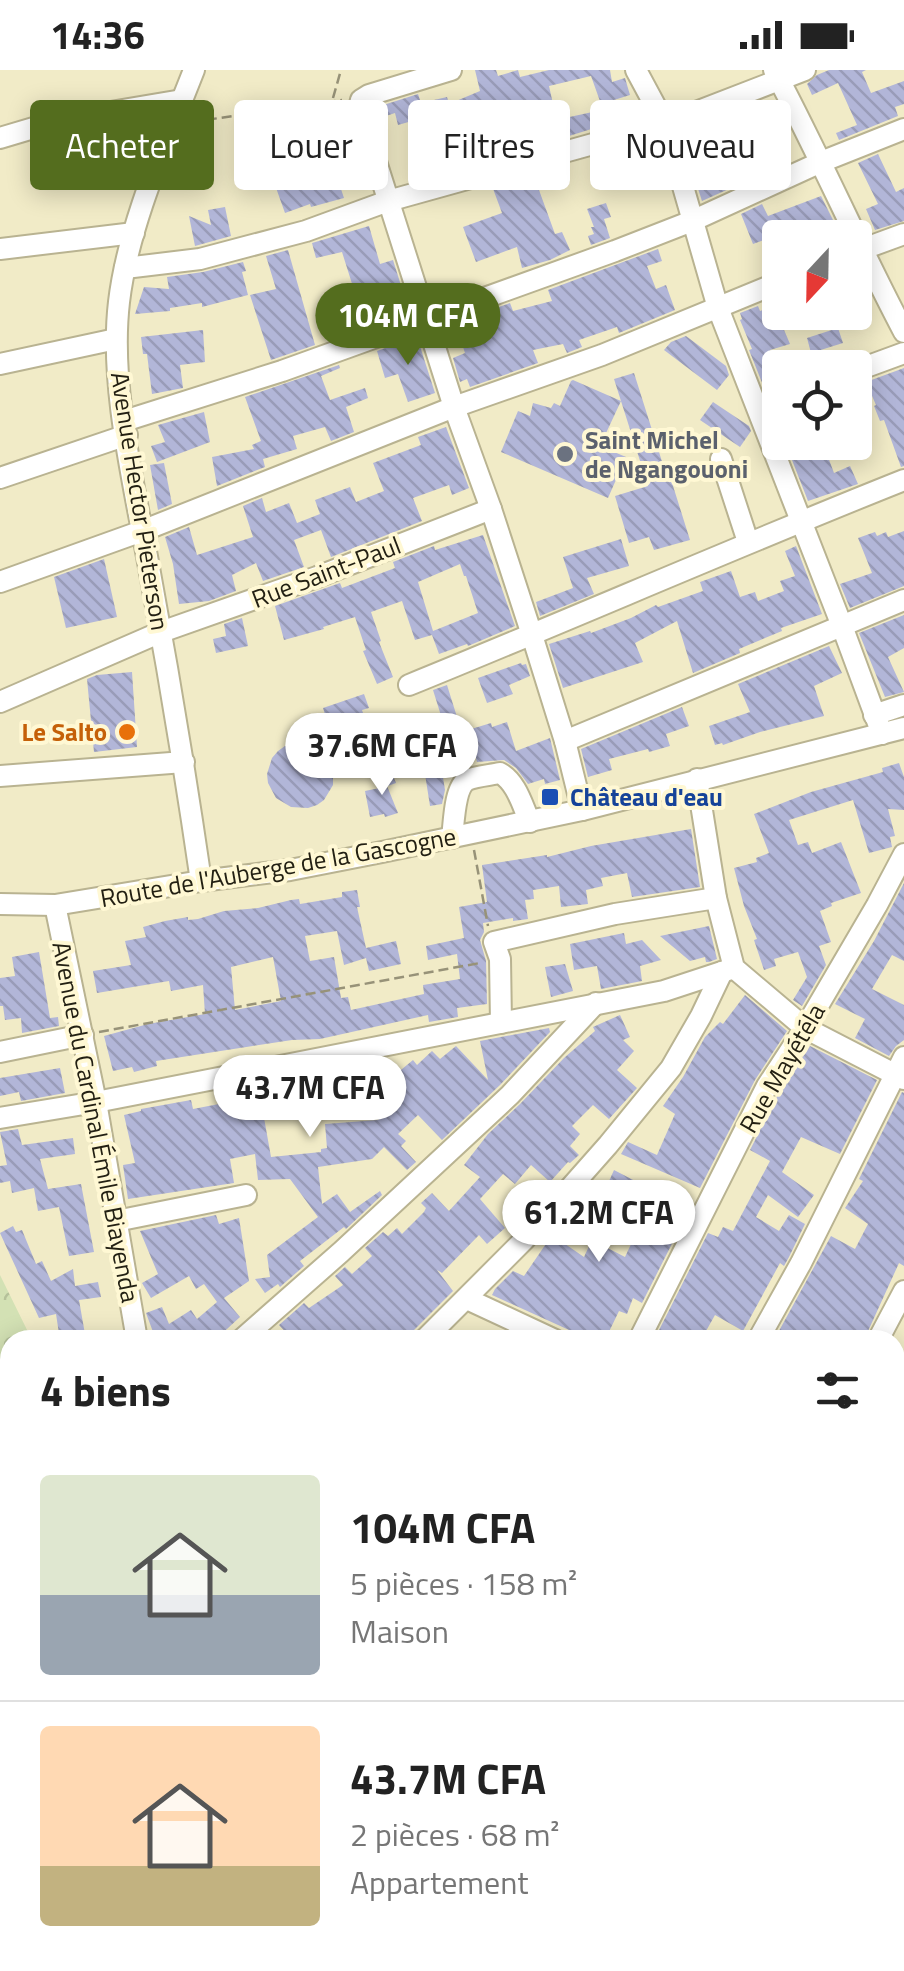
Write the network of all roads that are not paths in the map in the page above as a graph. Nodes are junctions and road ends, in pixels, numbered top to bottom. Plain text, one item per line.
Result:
1 (194, 70) edge
2 (451, 70) edge
3 (636, 70) edge
4 (805, 70) edge
5 (777, 75) edge
6 (182, 100) edge
7 (652, 100) edge
8 (720, 100) edge
9 (30, 127) edge
10 (904, 128) edge
11 (1, 134) edge
12 (590, 145) edge
13 (821, 162) junction
14 (149, 190) edge
15 (683, 190) edge
16 (388, 201) junction
17 (845, 220) edge
18 (692, 222) junction
19 (134, 233) junction
20 (904, 234) edge
21 (872, 246) edge
22 (0, 250) edge
23 (125, 268) junction
24 (872, 276) edge
25 (762, 290) edge
26 (718, 308) junction
27 (427, 318) junction
28 (904, 332) edge
29 (116, 339) junction
30 (904, 353) edge
31 (0, 364) edge
32 (872, 365) edge
33 (454, 407) junction
34 (762, 407) edge
35 (758, 408) junction
36 (125, 428) junction
37 (721, 459) dead end
38 (0, 478) edge
39 (904, 480) edge
40 (490, 508) junction
41 (800, 521) junction
42 (142, 531) junction
43 (748, 542) junction
44 (0, 582) edge
45 (904, 600) edge
46 (842, 626) junction
47 (161, 632) junction
48 (532, 635) junction
49 (409, 685) dead end
50 (0, 702) edge
51 (904, 706) edge
52 (878, 724) junction
53 (904, 728) edge
54 (565, 741) junction
55 (184, 762) junction
56 (0, 776) edge
57 (697, 779) junction
58 (582, 810) junction
59 (530, 822) junction
60 (461, 836) junction
61 (904, 854) edge
62 (201, 881) junction
63 (716, 898) junction
64 (0, 904) edge
65 (55, 905) junction
66 (728, 970) junction
67 (596, 1003) junction
68 (501, 1022) junction
69 (805, 1028) junction
70 (83, 1034) junction
71 (0, 1052) edge
72 (901, 1070) edge
73 (96, 1102) junction
74 (0, 1118) edge
75 (246, 1194) dead end
76 (116, 1222) junction
77 (904, 1291) edge
78 (467, 1299) junction
79 (135, 1330) edge
80 (252, 1330) edge
81 (434, 1330) edge
82 (534, 1330) edge
83 (645, 1330) edge
84 (764, 1330) edge
85 (883, 1330) edge

1 - 6 street, Avenue Hector Pieterson
2 - 16 street
3 - 7 street
4 - 5 street
5 - 8 street
5 - 13 street
9 - 11 street
10 - 13 street
12 - 16 street
13 - 17 street
13 - 18 street
14 - 19 street, Avenue Hector Pieterson
15 - 18 street
16 - 23 street
16 - 27 street
18 - 26 street
18 - 27 street
19 - 22 street
19 - 23 street, Avenue Hector Pieterson
20 - 21 street
23 - 29 street, Avenue Hector Pieterson
24 - 28 street
25 - 26 street
26 - 33 street
26 - 35 street
27 - 33 street
27 - 36 street
29 - 31 street
29 - 36 street, Avenue Hector Pieterson
30 - 32 street
33 - 40 street
33 - 42 street
34 - 35 street
35 - 41 street
36 - 38 street
36 - 42 street, Avenue Hector Pieterson
37 - 43 street
39 - 41 street
40 - 47 street, Rue Saint-Paul
40 - 48 street
41 - 43 street
41 - 46 street
42 - 44 street
42 - 47 street, Avenue Hector Pieterson
43 - 48 street
45 - 46 street
46 - 52 street
46 - 54 street
47 - 50 street, Rue Saint-Paul
47 - 55 street, Avenue Hector Pieterson
48 - 49 street
48 - 54 street
51 - 52 street
52 - 53 street, Route de l'Auberge de la Gascogne
52 - 57 street, Route de l'Auberge de la Gascogne
54 - 58 street
55 - 56 street
55 - 62 street, Avenue Hector Pieterson
57 - 58 street, Route de l'Auberge de la Gascogne
57 - 63 street
58 - 59 street, Route de l'Auberge de la Gascogne
59 - 60 street, Route de l'Auberge de la Gascogne
59 - 60 street
60 - 62 street, Route de l'Auberge de la Gascogne
61 - 69 street, Rue Mayétéla
62 - 65 street, Route de l'Auberge de la Gascogne
63 - 66 street
63 - 68 street
64 - 65 street, Route de l'Auberge de la Gascogne
65 - 70 street, Avenue du Cardinal Émile Biayenda
66 - 67 street
66 - 69 street
66 - 78 street
67 - 68 street
67 - 80 street
68 - 73 street
69 - 72 street
69 - 83 street, Rue Mayétéla
70 - 71 street
70 - 73 street, Avenue du Cardinal Émile Biayenda
72 - 84 street
73 - 74 street
73 - 76 street, Avenue du Cardinal Émile Biayenda
75 - 76 street
76 - 79 street, Avenue du Cardinal Émile Biayenda
77 - 85 street
78 - 81 street
78 - 82 street

